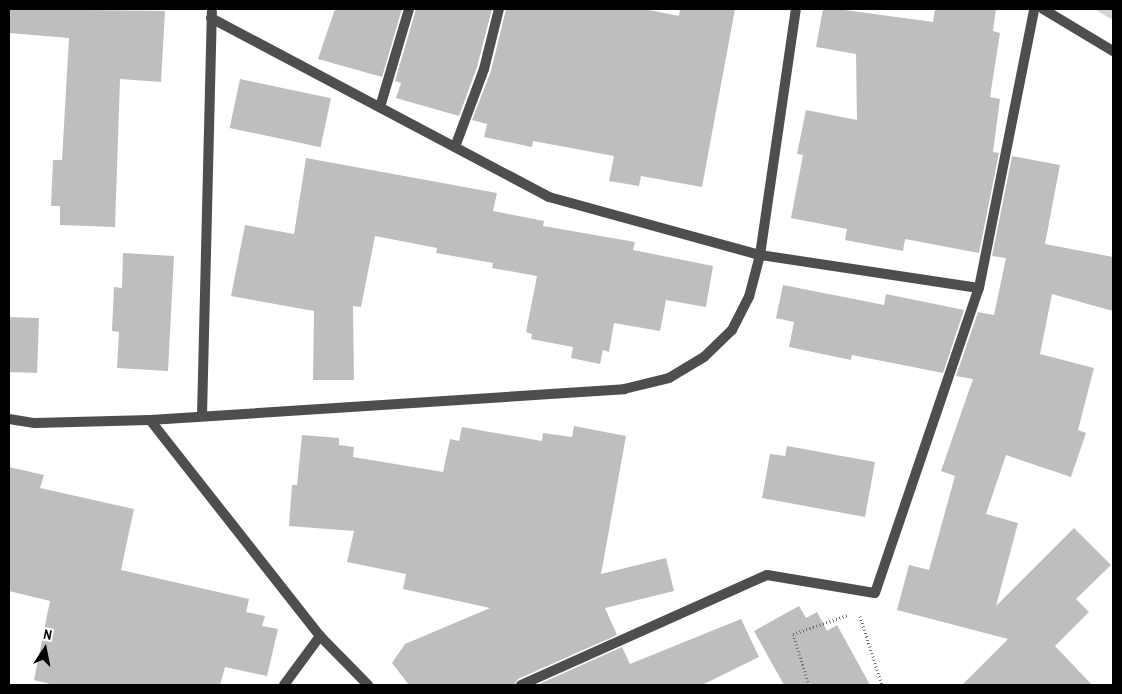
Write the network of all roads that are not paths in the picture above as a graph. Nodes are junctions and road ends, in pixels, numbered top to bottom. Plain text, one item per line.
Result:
1 (409, 9) edge
2 (499, 9) edge
3 (796, 9) edge
4 (1034, 9) edge
5 (1043, 9) edge
6 (211, 13) edge
7 (1113, 51) edge
8 (380, 107) junction
9 (455, 147) junction
10 (760, 255) junction
11 (979, 288) junction
12 (202, 416) junction
13 (9, 419) edge
14 (150, 420) junction
15 (320, 636) junction
16 (284, 685) edge
17 (368, 685) edge
18 (522, 685) edge

1 - 8 street
2 - 9 street
3 - 10 street
4 - 11 street
5 - 7 street
6 - 8 street
6 - 12 street
8 - 9 street
9 - 10 street
10 - 11 street
10 - 12 street
11 - 18 street
12 - 14 street
13 - 14 street
14 - 15 street
15 - 16 street
15 - 17 street

